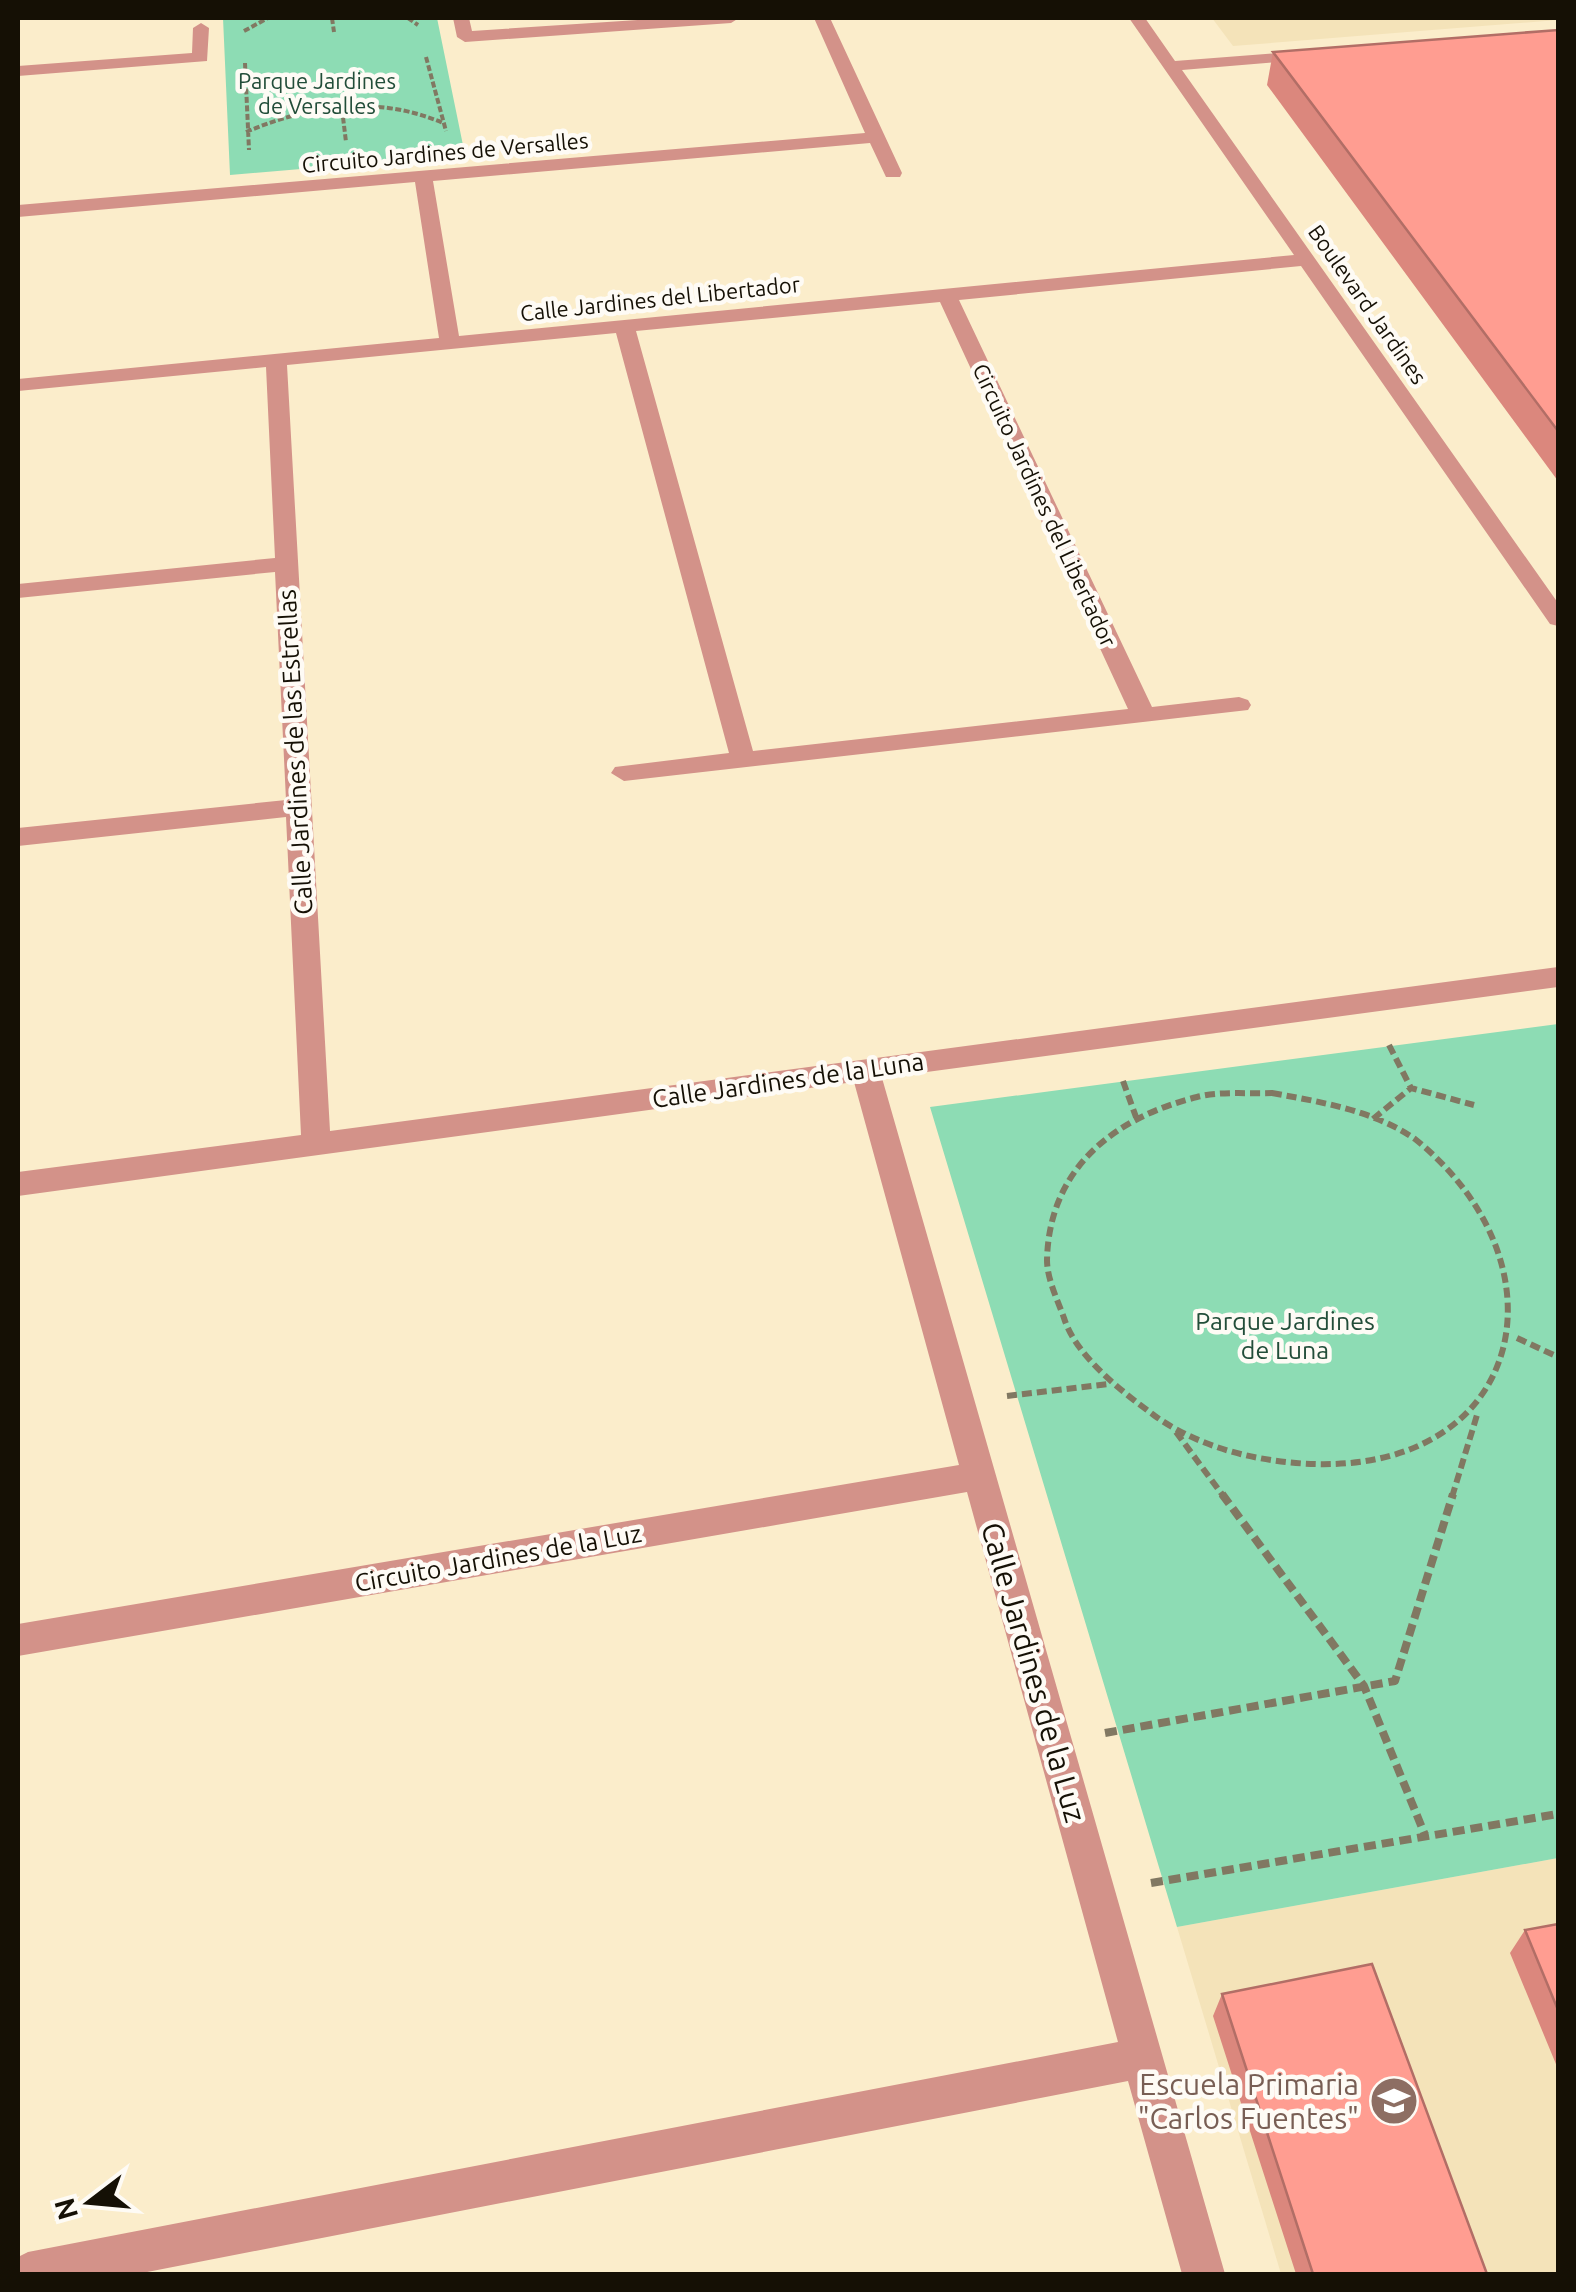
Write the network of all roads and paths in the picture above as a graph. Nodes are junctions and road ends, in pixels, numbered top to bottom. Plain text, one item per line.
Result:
1 (268, 18) edge
2 (332, 18) edge
3 (408, 18) edge
4 (461, 18) edge
5 (731, 18) edge
6 (822, 18) edge
7 (1137, 18) edge
8 (201, 28) dead end
9 (420, 31) dead end
10 (334, 32) dead end
11 (244, 41) dead end
12 (422, 41) dead end
13 (244, 53) dead end
14 (1326, 53) edge
15 (1172, 66) junction
16 (18, 71) edge
17 (444, 124) junction
18 (246, 132) junction
19 (877, 138) junction
20 (440, 144) dead end
21 (259, 159) dead end
22 (893, 173) dead end
23 (423, 176) junction
24 (18, 211) edge
25 (1306, 260) junction
26 (947, 295) junction
27 (625, 327) junction
28 (450, 344) junction
29 (276, 361) junction
30 (18, 385) edge
31 (285, 564) junction
32 (18, 591) edge
33 (1558, 619) edge
34 (1239, 704) dead end
35 (1143, 715) junction
36 (743, 760) junction
37 (624, 773) dead end
38 (298, 806) junction
39 (18, 837) edge
40 (1558, 977) edge
41 (865, 1069) junction
42 (1474, 1105) dead end
43 (1372, 1120) junction
44 (316, 1143) junction
45 (18, 1184) edge
46 (1489, 1211) dead end
47 (1521, 1319) dead end
48 (1517, 1338) junction
49 (1516, 1350) dead end
50 (1558, 1357) edge
51 (1110, 1384) junction
52 (1496, 1388) dead end
53 (958, 1402) junction
54 (1477, 1414) junction
55 (1176, 1431) junction
56 (978, 1476) junction
57 (18, 1640) edge
58 (1364, 1686) junction
59 (1054, 1742) junction
60 (1558, 1814) edge
61 (1425, 1835) junction
62 (1096, 1893) junction
63 (1142, 2058) junction
64 (28, 2274) edge
65 (1203, 2274) edge

1 - 11 path
2 - 10 path
3 - 9 path
4 - 5 street
6 - 19 street
7 - 15 street, Boulevard Jardines
8 - 16 street
12 - 17 path
13 - 18 path
14 - 15 street
15 - 25 street, Boulevard Jardines
17 - 18 path
17 - 20 path
18 - 21 path
19 - 22 street
19 - 23 street, Circuito Jardines de Versalles
23 - 24 street, Circuito Jardines de Versalles
23 - 28 street
25 - 26 street, Calle Jardines del Libertador
25 - 33 street, Boulevard Jardines
26 - 27 street, Calle Jardines del Libertador
26 - 35 street, Circuito Jardines del Libertador
27 - 28 street, Calle Jardines del Libertador
27 - 36 street
28 - 29 street, Calle Jardines del Libertador
29 - 30 street, Calle Jardines del Libertador
29 - 31 street, Calle Jardines de las Estrellas
31 - 32 street
31 - 38 street, Calle Jardines de las Estrellas
34 - 35 street
35 - 36 street
36 - 37 street
38 - 39 street
38 - 44 street, Calle Jardines de las Estrellas
40 - 41 street, Calle Jardines de la Luna
41 - 44 street, Calle Jardines de la Luna
41 - 53 street, Calle Jardines de la Luz
42 - 43 path
43 - 46 path
43 - 51 path
44 - 45 street, Calle Jardines de la Luna
47 - 48 path
48 - 49 path
48 - 50 path
51 - 53 path
51 - 55 path
52 - 54 path
53 - 56 street, Calle Jardines de la Luz
54 - 55 path
54 - 58 path
55 - 58 path
56 - 57 street, Circuito Jardines de la Luz
56 - 59 street, Calle Jardines de la Luz
58 - 59 path
58 - 61 path
59 - 62 street, Calle Jardines de la Luz
60 - 61 path
61 - 62 path
62 - 63 street, Calle Jardines de la Luz
63 - 64 street
63 - 65 street, Calle Jardines de la Luz

